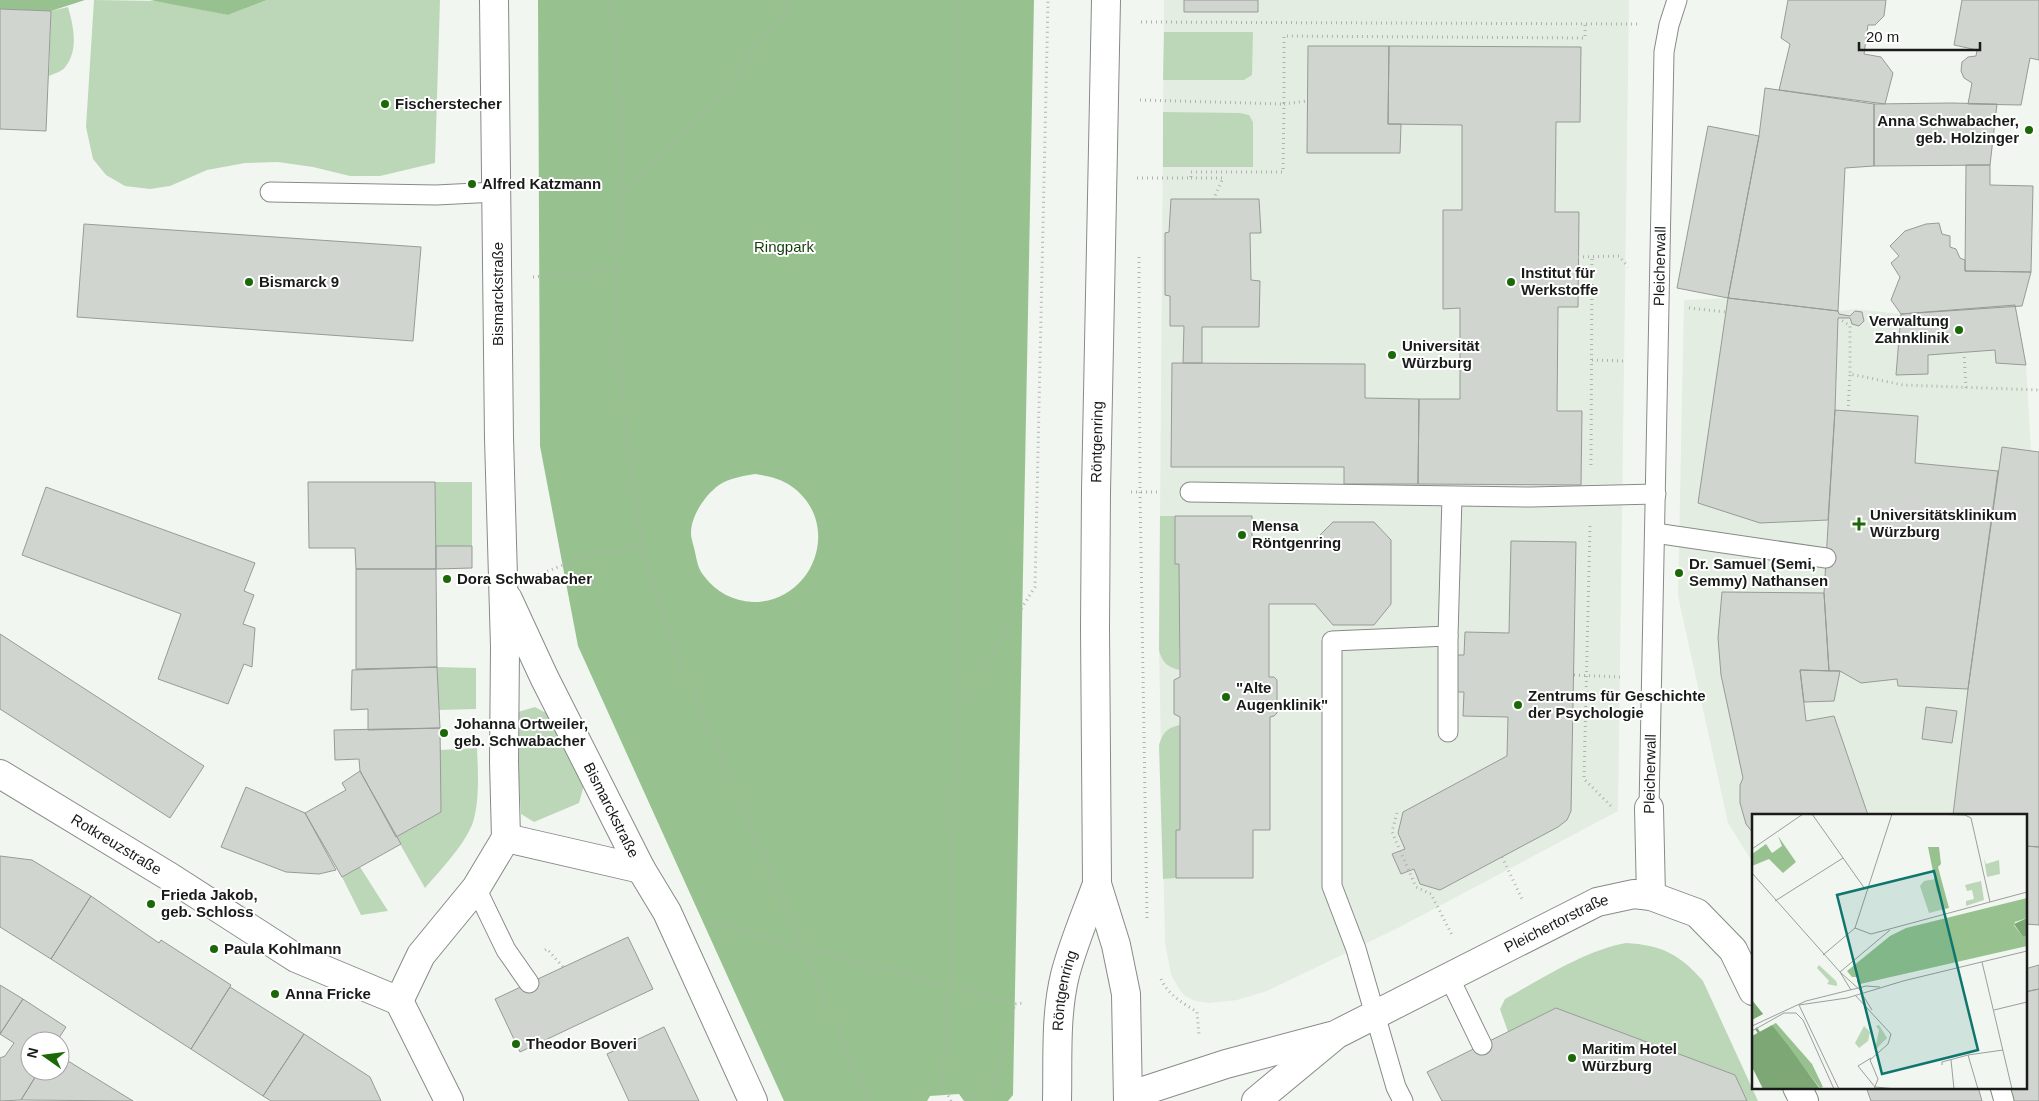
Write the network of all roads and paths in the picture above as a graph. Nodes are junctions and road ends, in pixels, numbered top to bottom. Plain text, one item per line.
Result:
1 (494, 0) edge
2 (612, 0) edge
3 (793, 0) edge
4 (956, 0) edge
5 (1048, 0) edge
6 (1677, 0) edge
7 (1105, 11) edge
8 (1141, 15) dead end
9 (1141, 22) junction
10 (1585, 24) junction
11 (1669, 24) junction
12 (1140, 90) dead end
13 (1104, 100) junction
14 (1140, 100) junction
15 (1308, 101) dead end
16 (1284, 104) junction
17 (1140, 110) dead end
18 (1102, 178) junction
19 (1138, 178) junction
20 (1190, 178) junction
21 (1138, 187) dead end
22 (270, 192) dead end
23 (496, 192) junction
24 (622, 195) junction
25 (1213, 200) dead end
26 (1139, 256) dead end
27 (1578, 257) dead end
28 (617, 270) junction
29 (498, 280) junction
30 (1660, 305) junction
31 (1726, 312) dead end
32 (1838, 318) dead end
33 (1964, 352) dead end
34 (1850, 374) junction
35 (1966, 388) junction
36 (2039, 390) edge
37 (1848, 411) dead end
38 (1591, 466) dead end
39 (1096, 492) junction
40 (1140, 492) junction
41 (1190, 492) joint
42 (1656, 494) junction
43 (1452, 496) junction
44 (1590, 524) dead end
45 (1655, 533) junction
46 (643, 548) junction
47 (1826, 558) dead end
48 (503, 588) junction
49 (1448, 636) junction
50 (1574, 675) dead end
51 (1586, 676) junction
52 (544, 677) junction
53 (504, 700) junction
54 (957, 711) junction
55 (1448, 732) dead end
56 (4, 782) edge
57 (1649, 808) joint
58 (1615, 809) dead end
59 (1397, 813) dead end
60 (506, 838) junction
61 (1502, 857) dead end
62 (1409, 859) dead end
63 (1405, 861) junction
64 (1506, 867) dead end
65 (641, 869) junction
66 (1097, 884) junction
67 (476, 888) junction
68 (1651, 896) junction
69 (667, 912) junction
70 (1147, 925) dead end
71 (804, 947) junction
72 (1158, 970) dead end
73 (1459, 972) junction
74 (529, 983) dead end
75 (950, 987) junction
76 (1164, 987) dead end
77 (1752, 988) edge
78 (399, 1000) junction
79 (1375, 1014) junction
80 (1337, 1034) junction
81 (1482, 1044) dead end
82 (1798, 1088) edge
83 (2000, 1088) edge
84 (1124, 1099) edge
85 (449, 1101) edge
86 (753, 1101) edge
87 (869, 1101) edge
88 (952, 1101) edge
89 (966, 1101) edge
90 (1057, 1101) edge
91 (1256, 1101) edge
92 (1403, 1101) edge
93 (1804, 1101) edge
94 (2004, 1101) edge

1 - 23 street, Bismarckstraße
2 - 24 path
3 - 24 path
4 - 54 path
5 - 54 path
6 - 11 lane, Pleicherwall
7 - 9 path
7 - 13 street, Röntgenring
8 - 9 path
9 - 10 path
10 - 11 path
10 - 16 path
11 - 30 lane, Pleicherwall
12 - 14 path
13 - 14 path
13 - 18 street, Röntgenring
14 - 16 path
14 - 17 path
15 - 16 path
16 - 20 path
18 - 19 path
18 - 39 street, Röntgenring
19 - 20 path
19 - 21 path
20 - 25 path
22 - 23 lane
23 - 29 street, Bismarckstraße
24 - 28 path
26 - 40 path
27 - 38 path
28 - 29 path
28 - 46 path
29 - 48 street, Bismarckstraße
30 - 31 path
30 - 42 lane, Pleicherwall
32 - 34 path
33 - 35 path
34 - 35 path
34 - 37 path
35 - 36 path
39 - 40 path
39 - 66 street, Röntgenring
40 - 41 path
40 - 70 path
41 - 43 lane
42 - 43 lane
42 - 45 lane, Pleicherwall
43 - 49 lane
44 - 51 path
45 - 47 lane
45 - 57 lane, Pleicherwall
46 - 48 path
46 - 71 path
48 - 52 street, Bismarckstraße
48 - 53 street, Bismarckstraße
49 - 55 lane
49 - 79 lane
50 - 51 path
51 - 58 path
52 - 53 street
52 - 65 street, Bismarckstraße
53 - 60 street, Bismarckstraße
54 - 75 path
56 - 78 street, Rotkreuzstraße
57 - 68 street, Pleicherwall
59 - 63 path
60 - 65 street, Bismarckstraße
60 - 67 street
61 - 64 path
62 - 63 path
63 - 73 path
65 - 69 street, Bismarckstraße
66 - 84 street, Röntgenring
66 - 90 street, Röntgenring
67 - 74 lane
67 - 78 street
68 - 73 street, Pleichertorstraße
68 - 77 street, Pleichertorstraße
69 - 71 path
69 - 86 street, Bismarckstraße
71 - 75 path
71 - 87 path
72 - 76 path
73 - 79 street, Pleichertorstraße
73 - 81 lane
75 - 88 path
75 - 89 path
78 - 85 street
79 - 80 street, Pleichertorstraße
79 - 92 lane
80 - 84 street, Pleichertorstraße
80 - 91 street, Pleichertorstraße
82 - 93 street
83 - 94 lane

